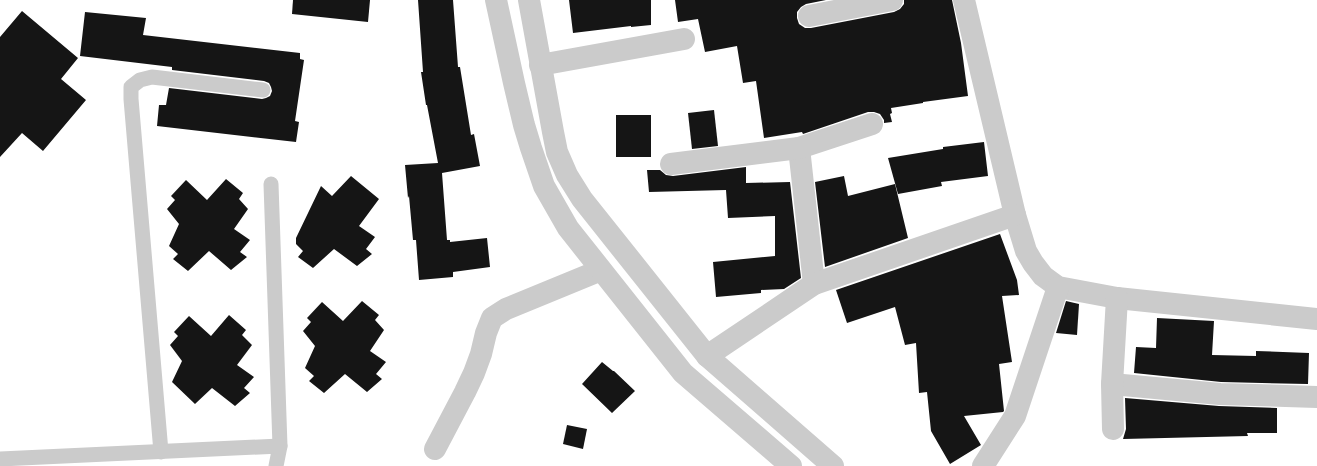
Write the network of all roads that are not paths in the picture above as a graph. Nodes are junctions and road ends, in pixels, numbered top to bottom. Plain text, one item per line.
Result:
1 (496, 0) edge
2 (529, 0) edge
3 (892, 0) edge
4 (964, 0) edge
5 (809, 16) dead end
6 (684, 39) dead end
7 (540, 65) junction
8 (262, 90) dead end
9 (872, 124) dead end
10 (799, 148) junction
11 (671, 164) dead end
12 (271, 184) dead end
13 (1015, 214) junction
14 (601, 270) junction
15 (814, 284) junction
16 (1058, 287) junction
17 (1117, 298) junction
18 (1317, 319) edge
19 (707, 356) junction
20 (1112, 384) junction
21 (1317, 397) edge
22 (1113, 429) dead end
23 (280, 446) junction
24 (435, 449) dead end
25 (161, 452) junction
26 (0, 459) edge
27 (65, 461) edge
28 (276, 466) edge
29 (791, 466) edge
30 (833, 466) edge
31 (983, 466) edge

1 - 14 street
2 - 7 street
3 - 5 street
4 - 13 street
6 - 7 street
7 - 19 street
8 - 25 lane
9 - 10 street
10 - 11 street
10 - 15 street
12 - 23 lane
13 - 15 street
13 - 16 street
14 - 24 street
14 - 29 street
15 - 19 street
16 - 17 street
16 - 31 street
17 - 18 street
17 - 20 street
19 - 30 street
20 - 21 street
20 - 22 street
23 - 25 lane
23 - 28 lane
25 - 27 lane
26 - 27 lane

